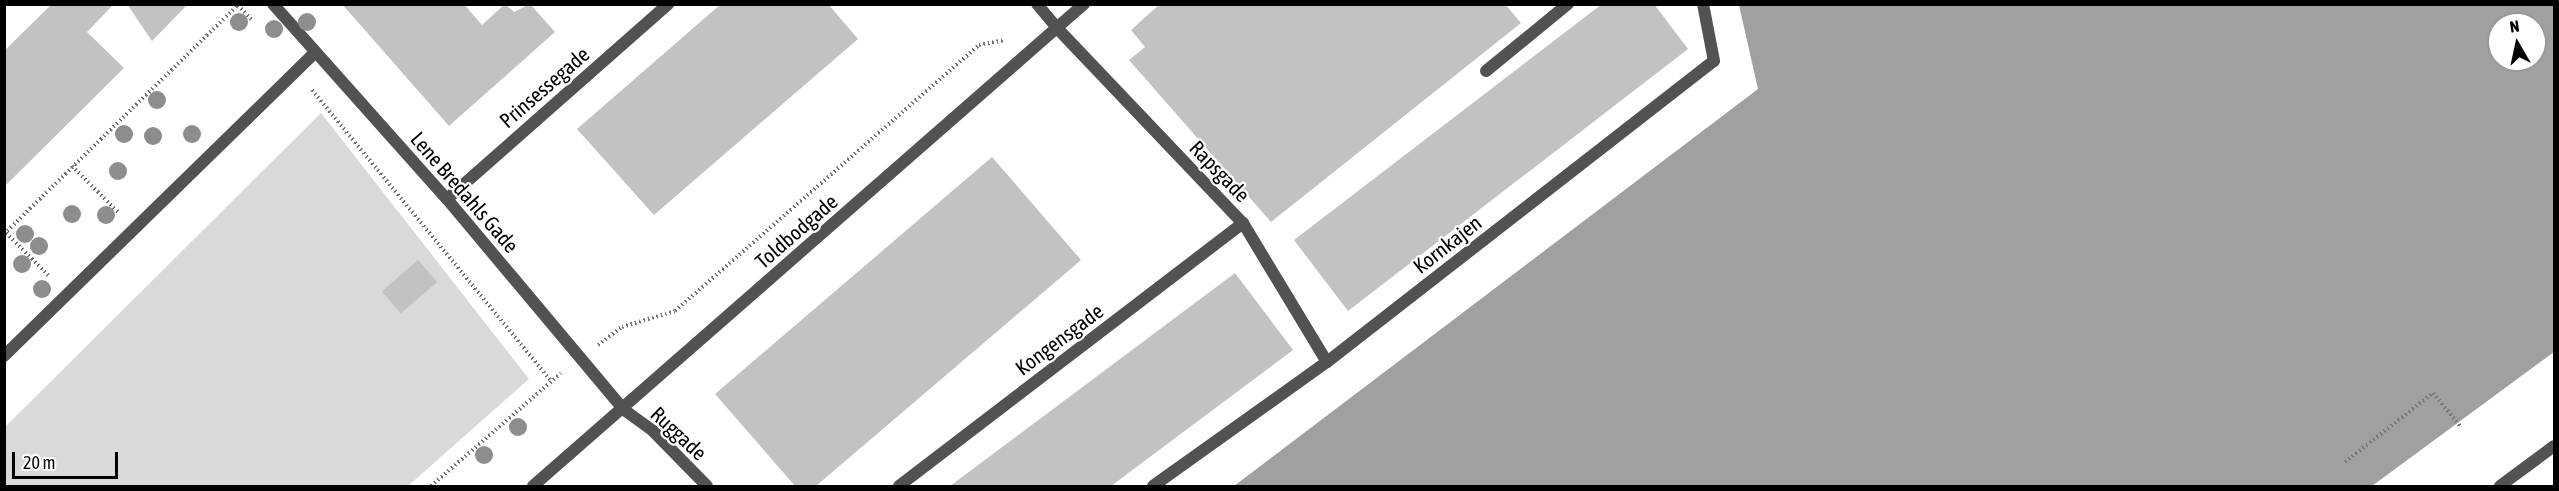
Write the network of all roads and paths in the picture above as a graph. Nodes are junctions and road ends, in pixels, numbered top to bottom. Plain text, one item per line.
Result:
1 (239, 4) edge
2 (273, 4) edge
3 (668, 4) edge
4 (1037, 4) edge
5 (1084, 4) edge
6 (1568, 4) edge
7 (1703, 4) edge
8 (1057, 28) junction
9 (1013, 38) dead end
10 (315, 53) junction
11 (296, 71) junction
12 (1486, 71) dead end
13 (72, 166) junction
14 (447, 199) junction
15 (1243, 223) junction
16 (135, 229) junction
17 (5, 233) edge
18 (68, 294) junction
19 (4, 356) edge
20 (580, 359) junction
21 (1327, 362) junction
22 (551, 381) junction
23 (623, 409) junction
24 (2461, 427) dead end
25 (2554, 447) edge
26 (2345, 462) dead end
27 (430, 486) edge
28 (533, 486) edge
29 (707, 486) edge
30 (899, 486) edge
31 (1153, 486) edge
32 (2500, 486) edge

1 - 13 path
2 - 10 street, Lene Bredahls Gade
3 - 14 street, Prinsessegade
4 - 8 street, Rapsgade
5 - 8 street, Toldbodgade
6 - 12 street
7 - 21 street, Kornkajen
8 - 15 street, Rapsgade
8 - 23 street, Toldbodgade
9 - 20 path
10 - 11 street
10 - 14 street, Lene Bredahls Gade
11 - 16 street
11 - 22 path
13 - 16 path
13 - 17 path
14 - 20 street, Lene Bredahls Gade
15 - 21 street, Rapsgade
15 - 30 street, Kongensgade
16 - 18 street
17 - 18 path
18 - 19 street
20 - 22 path
20 - 23 street, Lene Bredahls Gade
21 - 31 street, Kornkajen
22 - 27 path
23 - 28 street, Toldbodgade
23 - 29 street, Ruggade
24 - 26 path
25 - 32 street

